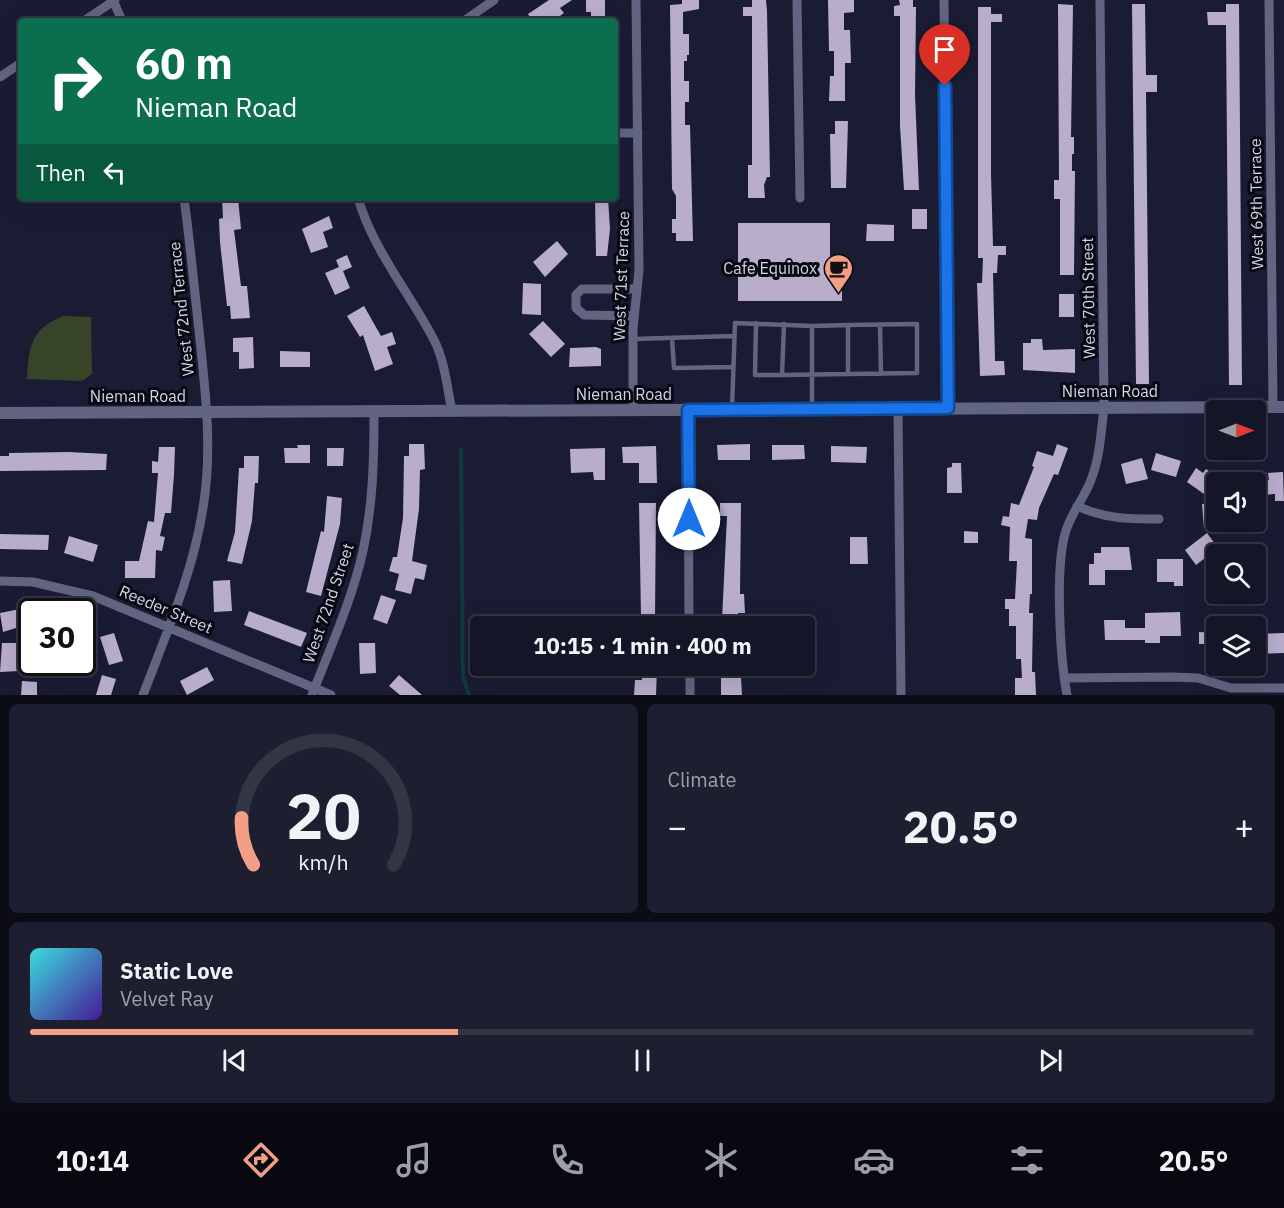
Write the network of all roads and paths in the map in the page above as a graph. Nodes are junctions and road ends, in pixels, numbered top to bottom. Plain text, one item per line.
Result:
1 (114, 0) edge
2 (494, 0) edge
3 (636, 0) edge
4 (797, 0) edge
5 (944, 0) edge
6 (1100, 0) edge
7 (1269, 0) edge
8 (88, 18) edge
9 (121, 18) edge
10 (468, 18) edge
11 (18, 65) edge
12 (0, 77) edge
13 (618, 133) edge
14 (638, 133) junction
15 (800, 198) dead end
16 (184, 201) edge
17 (359, 201) edge
18 (637, 289) junction
19 (634, 316) junction
20 (756, 323) junction
21 (784, 324) junction
22 (848, 325) junction
23 (880, 325) junction
24 (812, 326) junction
25 (734, 336) junction
26 (672, 338) junction
27 (633, 339) junction
28 (733, 367) junction
29 (848, 374) junction
30 (881, 374) junction
31 (782, 375) junction
32 (812, 375) junction
33 (1278, 407) edge
34 (898, 408) junction
35 (948, 408) junction
36 (1104, 408) junction
37 (812, 409) junction
38 (633, 410) junction
39 (688, 410) junction
40 (732, 410) junction
41 (452, 411) junction
42 (206, 412) junction
43 (374, 412) junction
44 (0, 413) edge
45 (1077, 506) junction
46 (1159, 519) dead end
47 (0, 581) edge
48 (690, 616) edge
49 (168, 627) junction
50 (690, 676) edge
51 (1064, 678) junction
52 (1284, 688) edge
53 (313, 691) edge
54 (143, 695) edge
55 (332, 695) edge
56 (690, 695) edge
57 (901, 695) edge
58 (1066, 695) edge

1 - 8 street
1 - 9 street
2 - 10 street
3 - 14 street, West 71st Terrace
4 - 15 street
5 - 35 street
6 - 36 street, West 70th Street
7 - 33 street, West 69th Terrace
11 - 12 street
13 - 14 street
14 - 18 street, West 71st Terrace
16 - 42 street, West 72nd Terrace
17 - 41 street
18 - 19 street, West 71st Terrace
18 - 19 street
19 - 27 street, West 71st Terrace
20 - 21 lane
20 - 25 lane
20 - 31 lane
21 - 24 lane
21 - 31 lane
22 - 23 lane
22 - 24 lane
22 - 29 lane
23 - 30 lane
23 - 30 lane
24 - 32 lane
25 - 26 lane
25 - 28 lane
26 - 27 lane
26 - 28 lane
27 - 38 street, West 71st Terrace
28 - 40 lane
29 - 30 lane
29 - 32 lane
31 - 32 lane
32 - 37 lane
33 - 36 main road, Nieman Road
34 - 35 main road, Nieman Road
34 - 37 main road, Nieman Road
34 - 57 street
35 - 36 main road, Nieman Road
36 - 45 street, West 70th Street
37 - 40 main road, Nieman Road
38 - 39 main road, Nieman Road
38 - 41 main road, Nieman Road
39 - 40 main road, Nieman Road
39 - 48 street
41 - 43 main road, Nieman Road
42 - 43 main road, Nieman Road
42 - 44 main road, Nieman Road
42 - 49 street, West 72nd Terrace
43 - 53 street, West 72nd Street
45 - 46 street
45 - 51 street, West 70th Street
47 - 49 street, Reeder Street
49 - 53 street, Reeder Street
49 - 54 street, West 72nd Terrace
50 - 56 street
51 - 52 street
51 - 58 street, West 70th Street
53 - 55 street, Reeder Street

